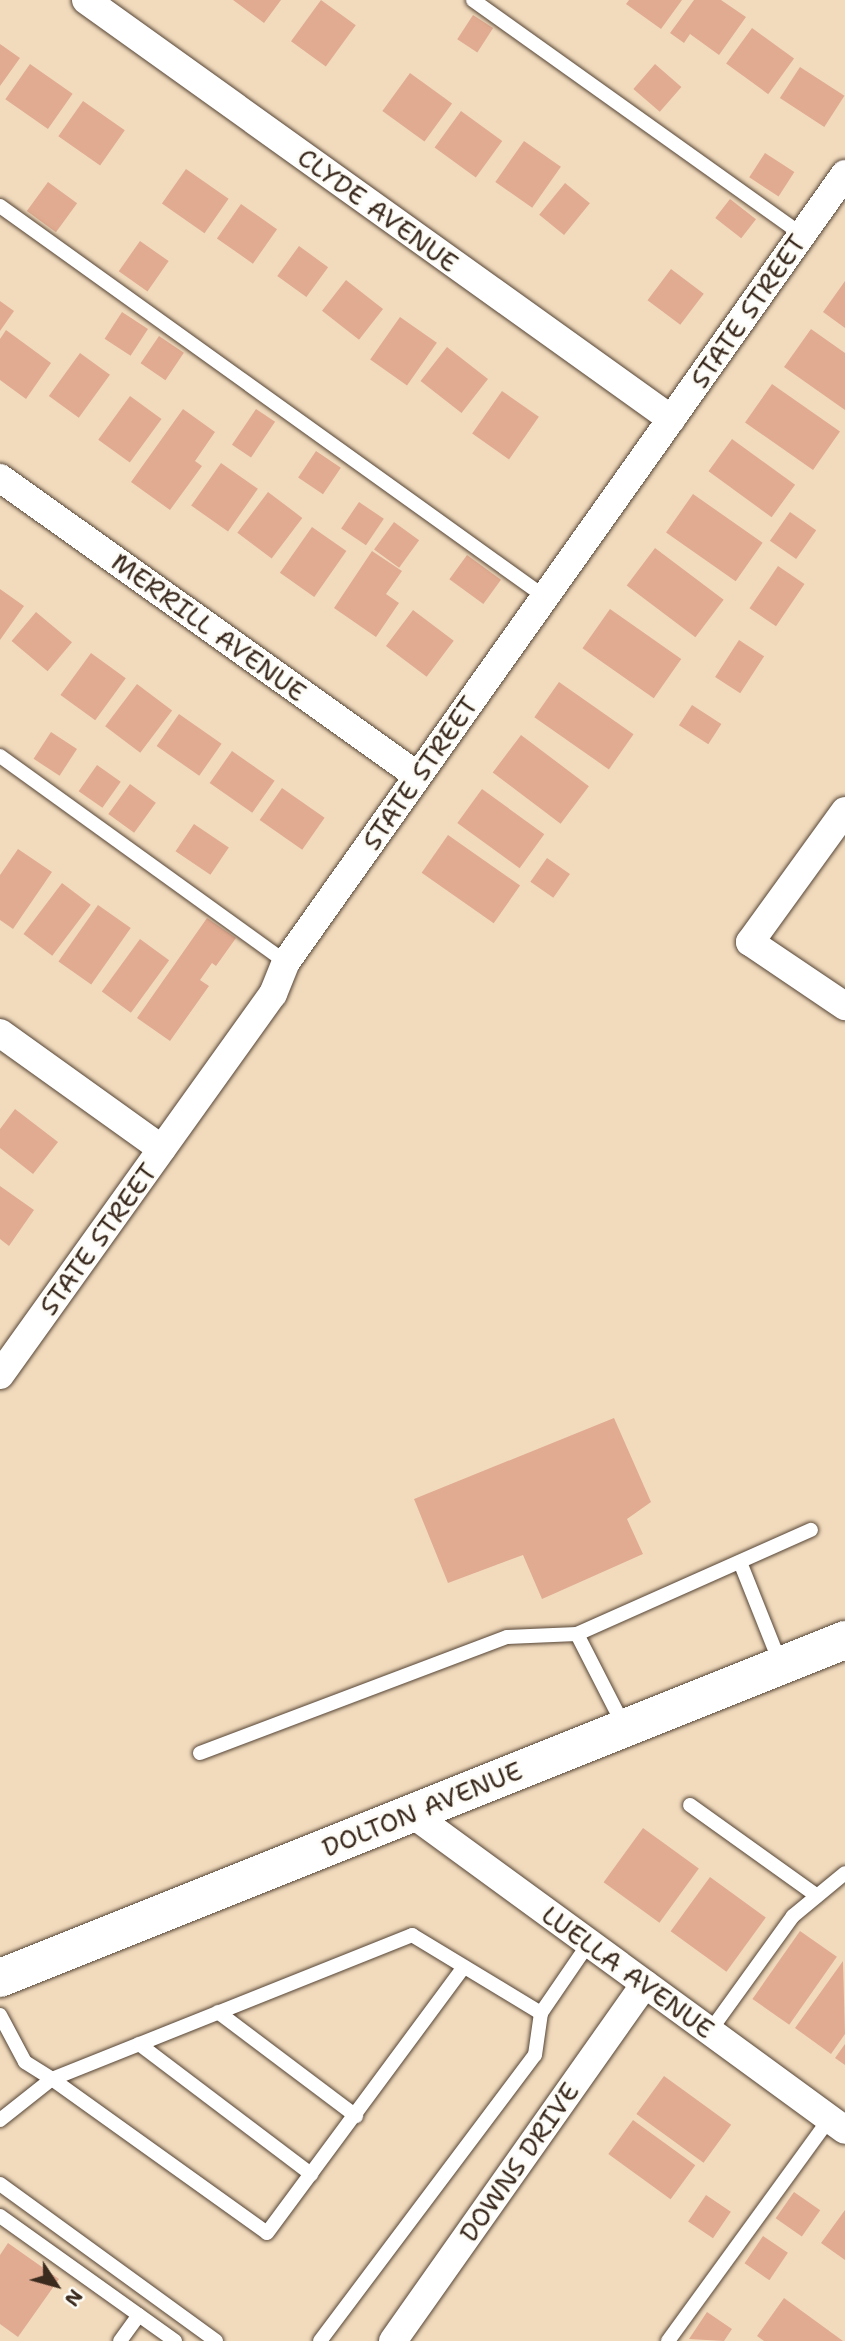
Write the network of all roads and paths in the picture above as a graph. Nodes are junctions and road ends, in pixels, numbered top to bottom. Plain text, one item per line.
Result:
1 (86, 0) edge
2 (473, 0) edge
3 (845, 174) edge
4 (0, 206) edge
5 (802, 235) junction
6 (671, 419) junction
7 (0, 478) edge
8 (545, 597) junction
9 (0, 756) edge
10 (418, 776) junction
11 (845, 811) edge
12 (286, 962) junction
13 (845, 1006) edge
14 (0, 1033) edge
15 (162, 1149) junction
16 (0, 1375) edge
17 (811, 1530) dead end
18 (740, 1562) junction
19 (577, 1633) junction
20 (845, 1640) edge
21 (781, 1666) junction
22 (625, 1728) junction
23 (200, 1752) dead end
24 (690, 1805) dead end
25 (411, 1813) junction
26 (845, 1872) edge
27 (817, 1896) junction
28 (589, 1943) junction
29 (464, 1967) junction
30 (0, 1979) edge
31 (645, 1984) junction
32 (218, 2012) junction
33 (541, 2013) junction
34 (0, 2015) edge
35 (710, 2031) junction
36 (139, 2044) junction
37 (52, 2079) junction
38 (356, 2116) junction
39 (0, 2120) edge
40 (837, 2124) edge
41 (311, 2174) junction
42 (0, 2184) edge
43 (0, 2216) edge
44 (139, 2315) junction
45 (120, 2341) edge
46 (175, 2341) edge
47 (216, 2341) edge
48 (320, 2341) edge
49 (393, 2341) edge
50 (668, 2341) edge

1 - 6 street, CLYDE AVENUE
2 - 5 lane
3 - 5 street, STATE STREET
4 - 8 lane
5 - 6 street, STATE STREET
6 - 8 street, STATE STREET
7 - 10 street, MERRILL AVENUE
8 - 10 street, STATE STREET
9 - 12 lane
10 - 12 street, STATE STREET
11 - 13 street
12 - 15 street, STATE STREET
14 - 15 street
15 - 16 street, STATE STREET
17 - 18 lane
18 - 19 lane
18 - 21 lane
19 - 22 lane
19 - 23 lane
20 - 21 street, DOLTON AVENUE
21 - 22 street, DOLTON AVENUE
22 - 25 street, DOLTON AVENUE
24 - 27 lane
25 - 28 street, LUELLA AVENUE
25 - 30 street, DOLTON AVENUE
26 - 27 lane
27 - 35 lane
28 - 31 street, LUELLA AVENUE
28 - 33 lane
29 - 32 lane
29 - 33 lane
29 - 38 lane
31 - 35 street, LUELLA AVENUE
31 - 49 street, DOWNS DRIVE
32 - 36 lane
32 - 38 lane
33 - 48 lane
34 - 37 lane
35 - 40 street, LUELLA AVENUE
36 - 37 lane
36 - 41 lane
37 - 39 lane
37 - 41 lane
38 - 41 lane
40 - 50 lane
42 - 47 lane
43 - 44 lane
44 - 45 lane
44 - 46 lane

